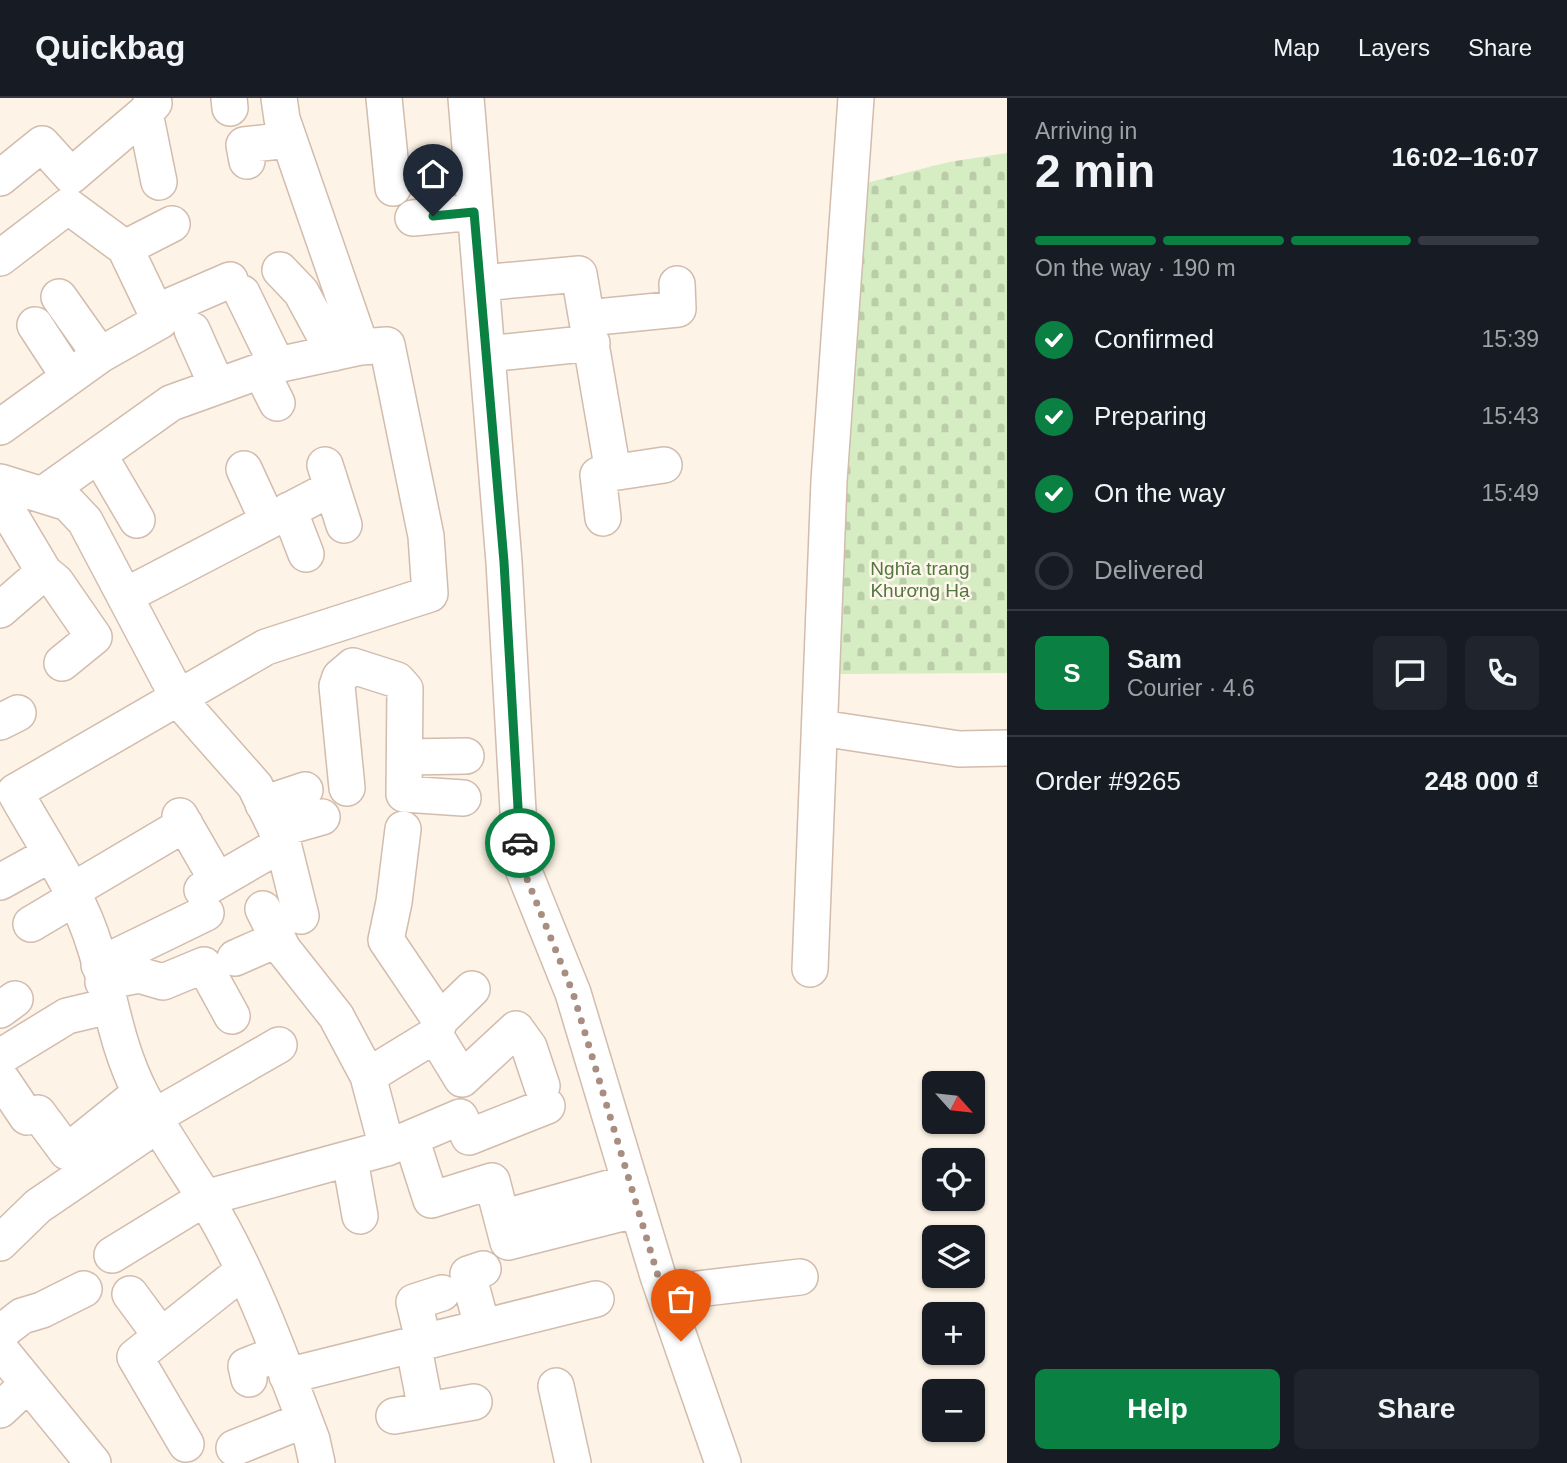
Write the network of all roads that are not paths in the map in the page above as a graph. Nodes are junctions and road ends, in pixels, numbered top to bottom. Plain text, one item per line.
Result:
1 (279, 98) edge
2 (384, 98) edge
3 (466, 98) edge
4 (856, 98) edge
5 (148, 106) edge
6 (289, 140) junction
7 (247, 161) dead end
8 (0, 178) edge
9 (393, 188) dead end
10 (474, 212) junction
11 (413, 218) dead end
12 (125, 248) junction
13 (0, 258) edge
14 (280, 270) dead end
15 (481, 283) junction
16 (677, 284) dead end
17 (60, 297) dead end
18 (156, 312) junction
19 (35, 325) dead end
20 (192, 330) dead end
21 (590, 330) junction
22 (347, 350) junction
23 (487, 354) junction
24 (100, 355) junction
25 (265, 370) junction
26 (69, 377) junction
27 (217, 386) junction
28 (277, 403) dead end
29 (0, 426) edge
30 (99, 455) junction
31 (664, 465) dead end
32 (244, 469) dead end
33 (613, 471) junction
34 (0, 482) edge
35 (42, 495) junction
36 (0, 498) edge
37 (278, 516) junction
38 (603, 518) dead end
39 (137, 520) dead end
40 (344, 525) dead end
41 (306, 554) dead end
42 (44, 572) junction
43 (125, 596) junction
44 (0, 610) edge
45 (338, 625) junction
46 (62, 663) dead end
47 (353, 666) junction
48 (178, 697) junction
49 (821, 728) junction
50 (1007, 748) edge
51 (466, 756) dead end
52 (405, 757) junction
53 (7, 795) edge
54 (463, 798) dead end
55 (274, 825) junction
56 (402, 830) dead end
57 (49, 855) junction
58 (0, 882) edge
59 (207, 893) junction
60 (72, 896) junction
61 (281, 921) junction
62 (31, 924) dead end
63 (235, 958) dead end
64 (810, 969) dead end
65 (104, 984) junction
66 (472, 989) dead end
67 (232, 1016) dead end
68 (437, 1028) junction
69 (279, 1045) dead end
70 (0, 1057) edge
71 (368, 1076) junction
72 (0, 1077) edge
73 (151, 1112) junction
74 (399, 1143) junction
75 (350, 1160) junction
76 (634, 1196) junction
77 (205, 1198) junction
78 (360, 1216) dead end
79 (0, 1243) edge
80 (112, 1255) dead end
81 (243, 1271) junction
82 (800, 1277) dead end
83 (84, 1289) dead end
84 (664, 1293) junction
85 (130, 1294) dead end
86 (466, 1297) junction
87 (596, 1299) dead end
88 (0, 1333) edge
89 (161, 1336) junction
90 (418, 1342) junction
91 (0, 1349) edge
92 (282, 1365) junction
93 (249, 1379) dead end
94 (28, 1384) junction
95 (556, 1386) dead end
96 (474, 1402) dead end
97 (0, 1410) edge
98 (304, 1420) junction
99 (186, 1444) dead end
100 (234, 1448) dead end
101 (93, 1463) edge
102 (317, 1463) edge
103 (573, 1463) edge
104 (723, 1463) edge

1 - 6 street
2 - 9 street
3 - 10 street
4 - 49 street
5 - 8 street
5 - 12 street
6 - 7 street
6 - 22 street
10 - 11 street
10 - 15 street
12 - 13 street
12 - 18 street
14 - 22 street
15 - 21 street
15 - 23 street
16 - 21 street
17 - 24 street
18 - 24 street
18 - 25 street
19 - 26 street
20 - 27 street
21 - 23 street
21 - 33 street
22 - 25 street
22 - 45 street
23 - 76 street
24 - 26 street
25 - 27 street
25 - 28 street
26 - 29 street
27 - 30 street
30 - 35 street
30 - 39 street
31 - 33 street
32 - 37 street
33 - 38 street
34 - 35 street
35 - 43 street
36 - 42 street
37 - 40 street
37 - 41 street
37 - 43 street
42 - 44 street
42 - 46 street
43 - 48 street
45 - 47 street
45 - 48 street
47 - 52 street
47 - 55 street
48 - 53 street
48 - 55 street
49 - 50 street
49 - 64 street
51 - 52 street
52 - 54 street
53 - 57 street
55 - 59 street
55 - 61 street
56 - 68 street
57 - 58 street
57 - 60 street
59 - 60 street
59 - 65 street
60 - 62 street
60 - 65 street
61 - 63 street
61 - 71 street
65 - 67 street
65 - 70 street
65 - 73 street
66 - 68 street
68 - 71 street
68 - 74 street
69 - 73 street
71 - 74 street
72 - 73 street
73 - 77 street
73 - 79 street
74 - 75 street
74 - 76 street
75 - 77 street
75 - 78 street
76 - 84 street
77 - 80 street
77 - 81 street
81 - 89 street
81 - 92 street
82 - 84 street
83 - 88 street
84 - 104 street
85 - 89 street
86 - 87 street
86 - 90 street
86 - 90 street
89 - 99 street
90 - 92 street
90 - 96 street
91 - 94 street
92 - 93 street
92 - 98 street
94 - 97 street
94 - 101 street
95 - 103 street
98 - 100 street
98 - 102 street

